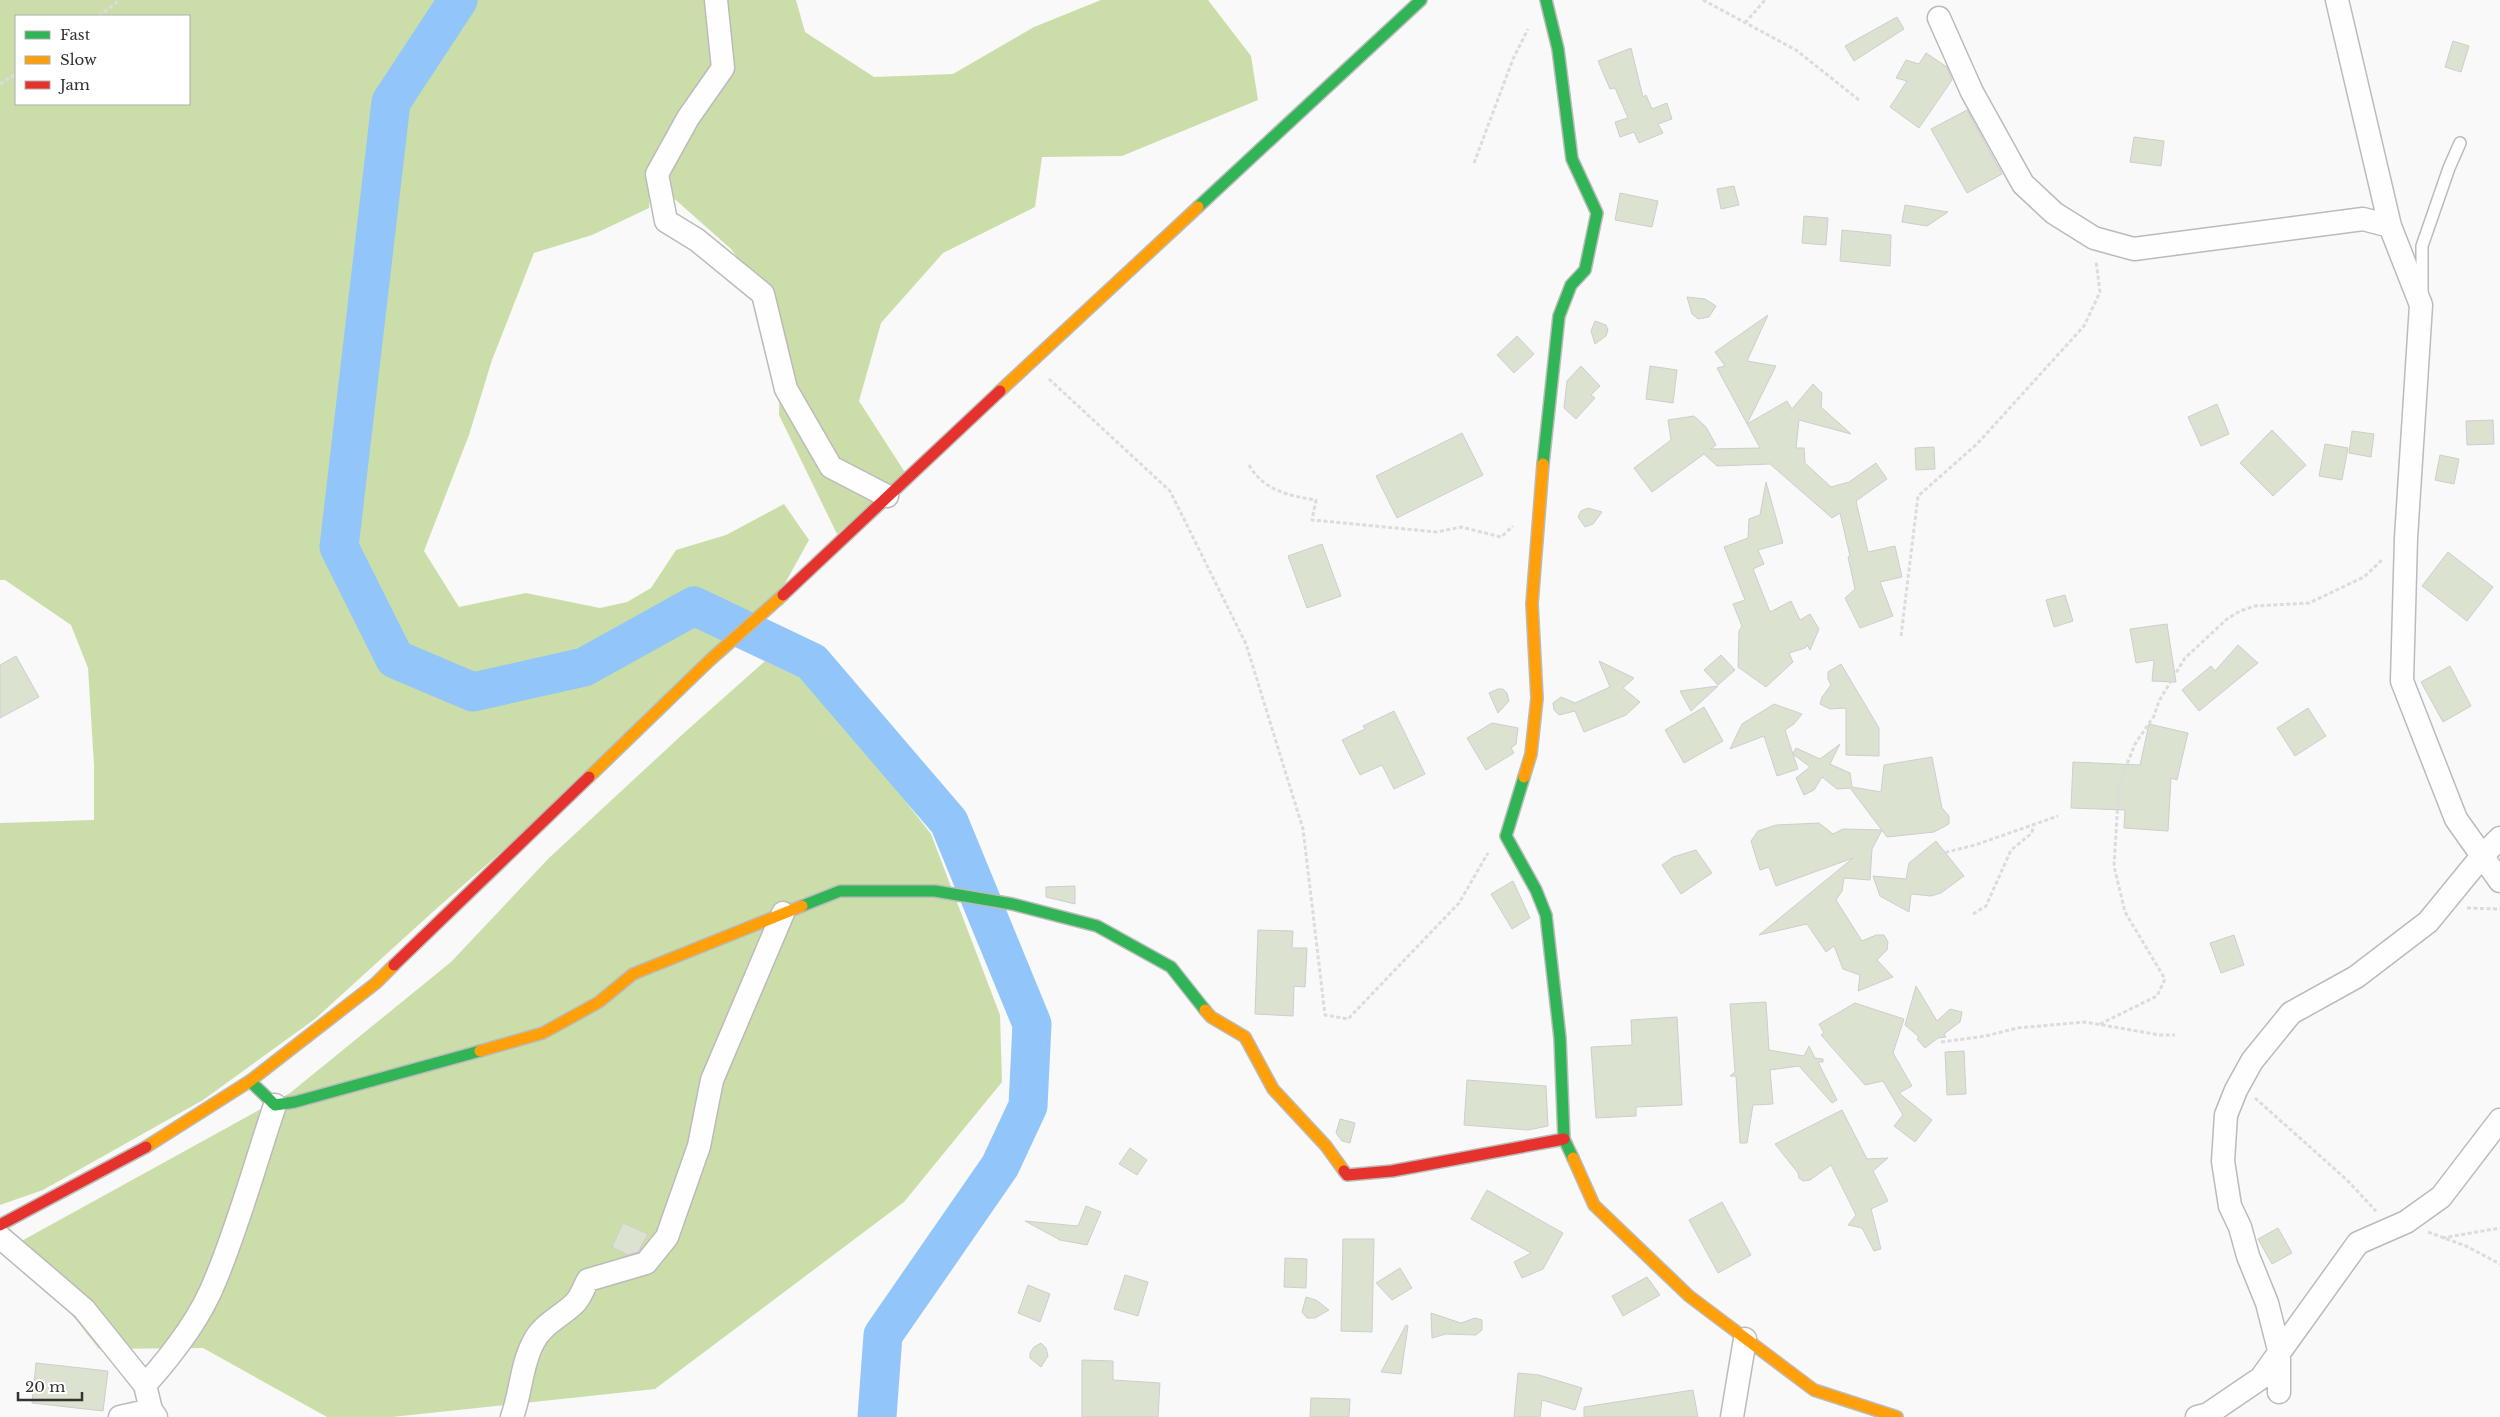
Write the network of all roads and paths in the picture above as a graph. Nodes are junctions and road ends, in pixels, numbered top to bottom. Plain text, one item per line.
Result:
1 (120, 0) edge
2 (716, 0) edge
3 (1421, 0) edge
4 (1546, 0) edge
5 (1703, 0) edge
6 (1765, 0) edge
7 (2338, 0) edge
8 (100, 15) edge
9 (1939, 18) dead end
10 (1532, 22) dead end
11 (1745, 23) junction
12 (15, 75) edge
13 (0, 84) edge
14 (1860, 100) dead end
15 (2460, 143) dead end
16 (1474, 163) dead end
17 (2390, 226) junction
18 (2094, 238) junction
19 (2421, 306) junction
20 (1032, 363) junction
21 (1249, 464) dead end
22 (887, 496) junction
23 (1540, 502) junction
24 (2406, 538) junction
25 (1901, 636) dead end
26 (2058, 816) dead end
27 (2033, 826) junction
28 (2500, 838) edge
29 (1491, 847) dead end
30 (1939, 854) dead end
31 (2482, 856) junction
32 (2500, 881) edge
33 (2446, 901) junction
34 (2500, 909) edge
35 (783, 913) junction
36 (1973, 914) dead end
37 (2100, 1024) junction
38 (2176, 1035) dead end
39 (1941, 1042) dead end
40 (250, 1080) junction
41 (2241, 1081) junction
42 (276, 1105) junction
43 (2500, 1120) edge
44 (1564, 1139) junction
45 (2406, 1222) junction
46 (0, 1225) edge
47 (2500, 1228) edge
48 (0, 1237) edge
49 (2442, 1238) junction
50 (2500, 1264) edge
51 (1745, 1339) junction
52 (2279, 1350) junction
53 (146, 1385) junction
54 (2280, 1392) dead end
55 (153, 1413) edge
56 (120, 1417) edge
57 (512, 1417) edge
58 (1732, 1417) edge
59 (1897, 1417) edge
60 (2197, 1417) edge

1 - 8 path
2 - 22 street
3 - 20 main road
4 - 23 main road
5 - 11 path
6 - 11 path
7 - 17 street
9 - 18 street
10 - 16 path
11 - 14 path
12 - 13 path
15 - 19 lane
17 - 18 street
17 - 19 street
18 - 25 path
19 - 24 street
20 - 22 main road
20 - 29 path
21 - 23 path
22 - 40 main road
23 - 44 main road
24 - 31 street
24 - 37 path
26 - 27 path
27 - 30 path
27 - 36 path
28 - 31 street
31 - 32 street
31 - 33 street
33 - 34 path
33 - 41 street
35 - 42 main road
35 - 44 main road
35 - 57 street
37 - 38 path
37 - 39 path
40 - 42 main road
40 - 46 main road
41 - 45 path
41 - 52 street
42 - 53 street
43 - 45 street
44 - 51 main road
45 - 49 path
45 - 52 street
47 - 49 path
48 - 53 street
49 - 50 path
51 - 58 street
51 - 59 main road
52 - 54 street
52 - 60 street
53 - 55 street
55 - 56 street

